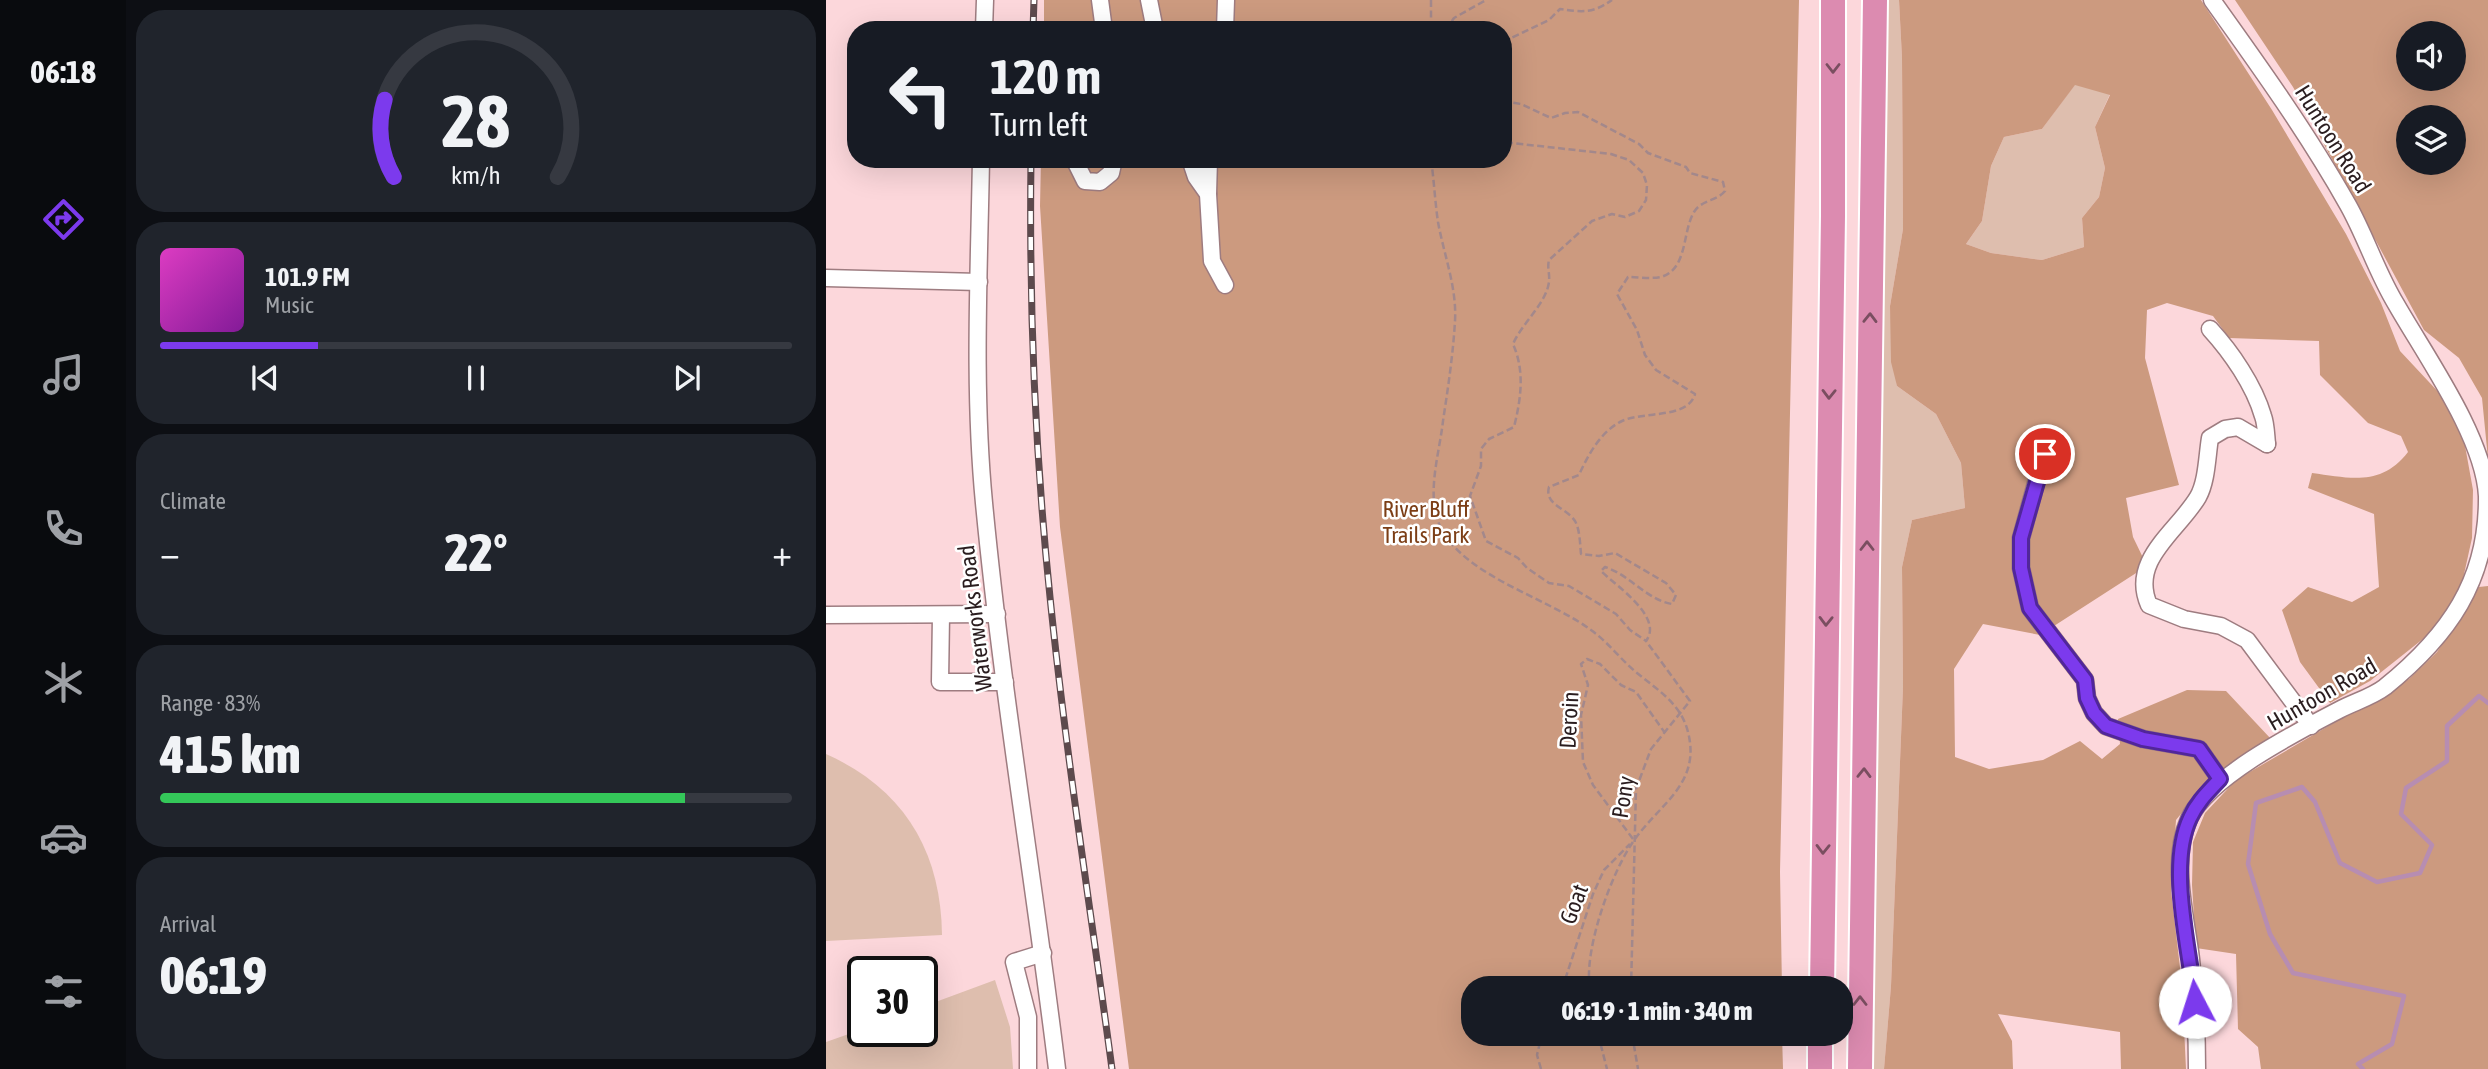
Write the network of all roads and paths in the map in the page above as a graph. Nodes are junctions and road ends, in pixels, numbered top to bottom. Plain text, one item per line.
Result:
1 (985, 0) edge
2 (1100, 0) edge
3 (1149, 0) edge
4 (1226, 0) edge
5 (1431, 0) edge
6 (1486, 0) edge
7 (1612, 0) edge
8 (1832, 0) edge
9 (1875, 0) edge
10 (2212, 0) edge
11 (984, 21) edge
12 (1103, 21) edge
13 (1153, 21) edge
14 (1225, 21) edge
15 (1431, 21) edge
16 (1452, 21) edge
17 (1512, 38) edge
18 (1512, 102) edge
19 (1512, 143) edge
20 (981, 168) edge
21 (1077, 168) edge
22 (1112, 168) edge
23 (1194, 168) edge
24 (1209, 168) edge
25 (1432, 168) edge
26 (1208, 194) junction
27 (826, 278) edge
28 (979, 282) junction
29 (1226, 285) dead end
30 (2210, 329) dead end
31 (2045, 454) dead end
32 (2487, 498) edge
33 (997, 614) junction
34 (826, 615) edge
35 (941, 615) junction
36 (1646, 641) junction
37 (1004, 682) junction
38 (1681, 713) junction
39 (2311, 726) junction
40 (1665, 733) junction
41 (2220, 779) junction
42 (1634, 840) junction
43 (1043, 953) junction
44 (1566, 976) edge
45 (1588, 976) edge
46 (1631, 976) edge
47 (1822, 976) edge
48 (1539, 1046) edge
49 (1601, 1046) edge
50 (1634, 1046) edge
51 (1820, 1046) edge
52 (1028, 1069) edge
53 (1057, 1069) edge
54 (1541, 1069) edge
55 (1607, 1069) edge
56 (1638, 1069) edge
57 (1820, 1069) edge
58 (1860, 1069) edge
59 (2197, 1069) edge

1 - 11 street
2 - 12 street
3 - 13 street
4 - 14 street
5 - 15 path
6 - 16 path
7 - 17 path
8 -> 47 highway
58 -> 9 highway
10 - 32 street, Huntoon Road
18 - 36 path
19 - 36 path
20 - 28 street, Waterworks Road
21 - 22 street
23 - 26 street
24 - 26 street
25 - 38 path
26 - 29 street
27 - 28 street
28 - 33 street, Waterworks Road
30 - 39 street
31 - 41 street
32 - 39 street, Huntoon Road
33 - 35 street
33 - 37 street, Waterworks Road
34 - 35 street
35 - 37 street
36 - 38 path
37 - 43 street, Waterworks Road
38 - 40 path, Pony
38 - 42 path
39 - 41 street, Huntoon Road
40 - 42 path, Pony
40 - 42 path, Deroin
41 - 59 street, Huntoon Road
42 - 44 path, Goat
42 - 45 path
42 - 46 path, Pony
43 - 52 street
43 - 53 street, Waterworks Road
48 - 54 path
49 - 55 path
50 - 56 path
51 - 57 highway

